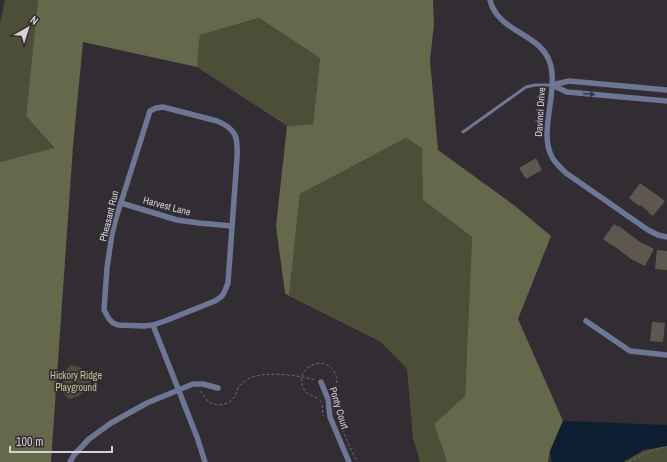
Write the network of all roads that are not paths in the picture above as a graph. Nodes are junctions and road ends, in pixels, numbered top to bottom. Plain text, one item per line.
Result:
1 (490, 0) edge
2 (552, 85) junction
3 (624, 86) junction
4 (667, 90) edge
5 (622, 96) junction
6 (667, 101) edge
7 (464, 132) dead end
8 (121, 203) junction
9 (232, 226) junction
10 (667, 237) edge
11 (586, 321) dead end
12 (153, 324) junction
13 (667, 355) edge
14 (321, 382) road end
15 (218, 388) dead end
16 (178, 390) junction
17 (70, 462) edge
18 (205, 462) edge
19 (349, 462) edge

1 - 2 street, Davinci Drive
2 - 3 street
2 -> 5 street
2 - 7 lane
2 - 10 street, Davinci Drive
3 - 4 street
3 - 5 street
5 - 6 street
8 - 9 street, Harvest Lane
8 - 9 street, Pheasant Run
8 - 12 street, Pheasant Run
9 - 12 street, Pheasant Run
11 - 13 street
12 - 16 street
14 - 19 street, Ponty Court
15 - 16 street
16 - 17 street
16 - 18 street

